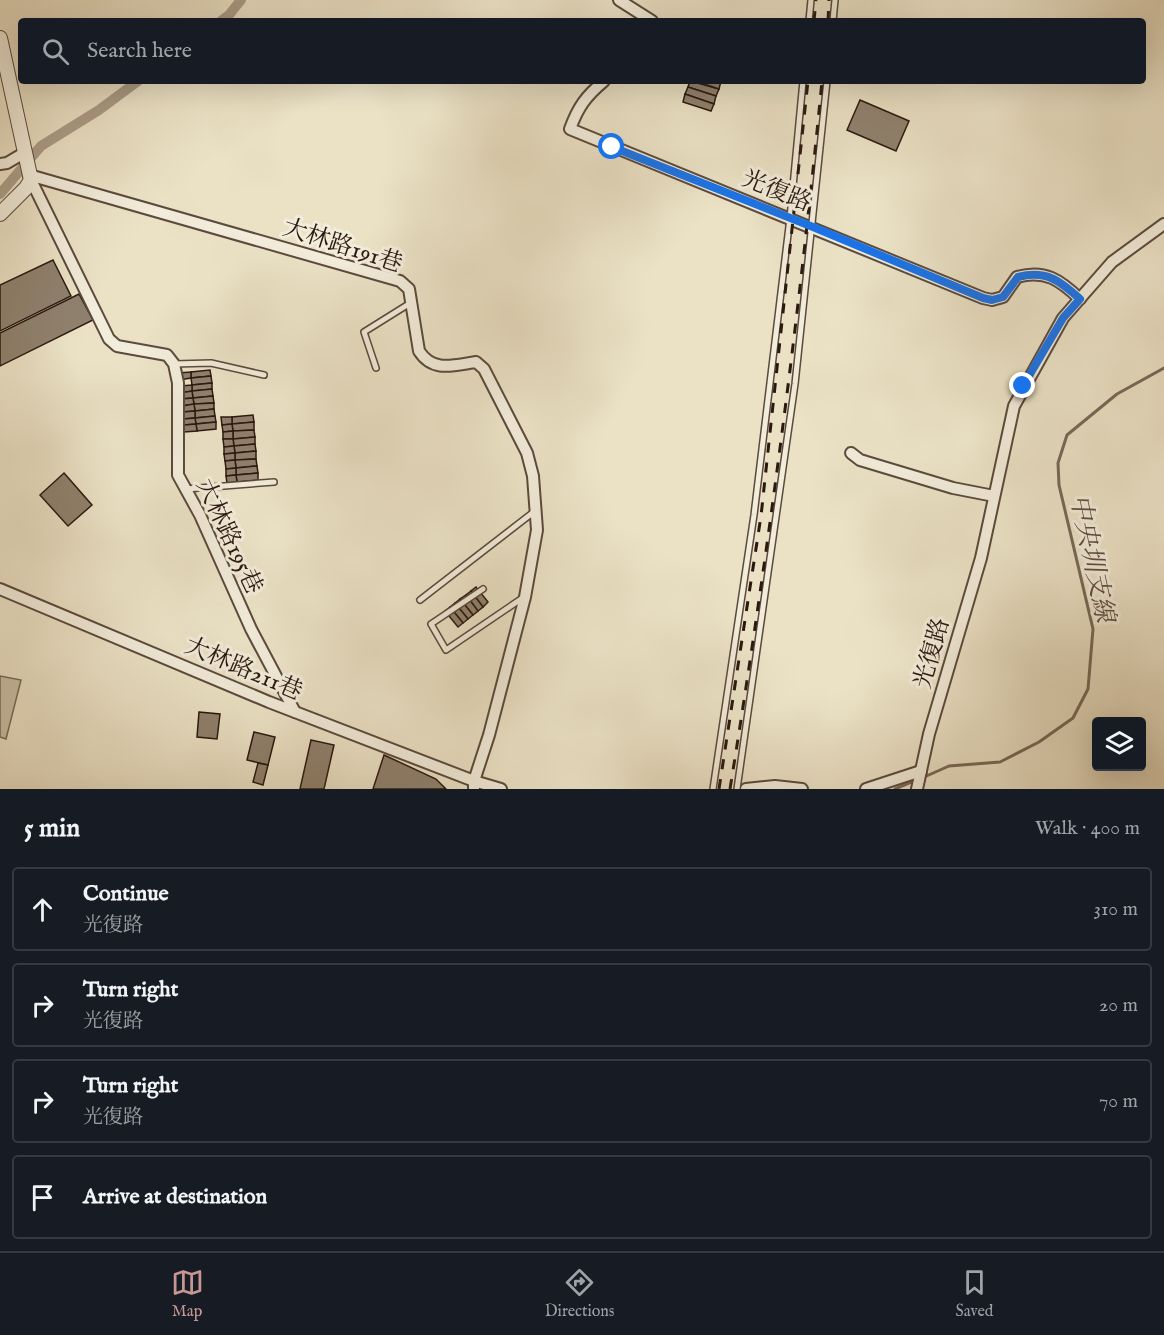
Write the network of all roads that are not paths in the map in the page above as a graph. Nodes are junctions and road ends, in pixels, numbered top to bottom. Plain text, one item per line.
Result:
1 (619, 0) edge
2 (811, 0) edge
3 (835, 0) edge
4 (647, 18) edge
5 (809, 18) edge
6 (833, 18) edge
7 (0, 38) edge
8 (601, 84) edge
9 (803, 84) edge
10 (827, 84) edge
11 (24, 153) junction
12 (0, 164) edge
13 (30, 176) junction
14 (0, 214) edge
15 (790, 218) junction
16 (1164, 224) edge
17 (813, 227) junction
18 (1080, 299) junction
19 (412, 302) junction
20 (174, 364) junction
21 (376, 368) dead end
22 (264, 375) dead end
23 (850, 453) dead end
24 (274, 482) dead end
25 (186, 489) junction
26 (994, 496) junction
27 (537, 510) junction
28 (0, 589) edge
29 (483, 589) dead end
30 (525, 597) junction
31 (420, 600) dead end
32 (295, 712) junction
33 (921, 771) junction
34 (474, 785) edge
35 (501, 789) edge
36 (714, 789) edge
37 (737, 789) edge
38 (746, 789) edge
39 (802, 789) edge
40 (866, 789) edge
41 (917, 789) edge

1 - 4 street
2 - 5 lane
3 - 6 lane
7 - 11 street
8 - 15 street, 光復路
9 - 15 lane
10 - 17 lane
11 - 12 street
11 - 13 street
13 - 14 street
13 - 19 street, 大林路191巷
13 - 20 street
15 - 17 street, 光復路
15 - 36 lane
16 - 18 street, 光復路
17 - 18 street, 光復路
17 - 37 lane
18 - 26 street, 光復路
19 - 21 lane
19 - 27 street, 大林路191巷
20 - 22 lane
20 - 25 street, 大林路195巷
23 - 26 street
24 - 25 lane
25 - 32 street, 大林路195巷
26 - 33 street, 光復路
27 - 30 street, 大林路191巷
27 - 31 lane
28 - 32 street, 大林路211巷
29 - 30 lane
30 - 34 street, 大林路191巷
32 - 34 street, 大林路211巷
33 - 40 street
33 - 41 street, 光復路
34 - 35 street, 大林路211巷
38 - 39 street

